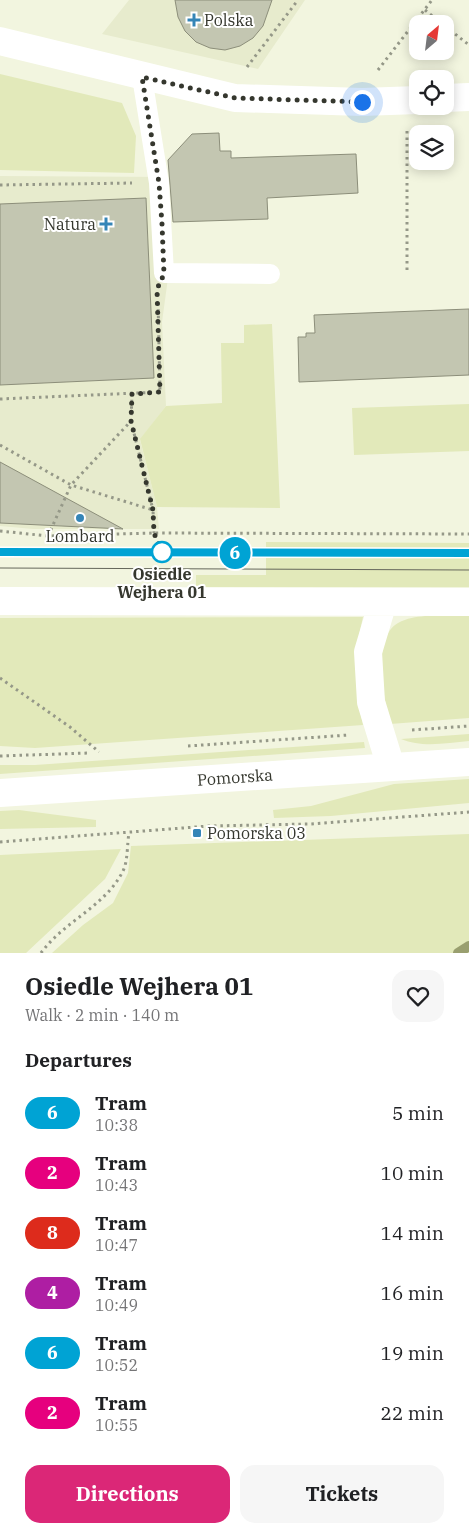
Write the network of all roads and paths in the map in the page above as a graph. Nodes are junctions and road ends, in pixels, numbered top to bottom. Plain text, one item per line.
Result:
1 (298, 0) edge
2 (432, 0) edge
3 (424, 10) junction
4 (430, 15) edge
5 (454, 33) edge
6 (0, 41) edge
7 (469, 45) edge
8 (241, 74) dead end
9 (142, 77) junction
10 (373, 77) dead end
11 (469, 97) edge
12 (454, 98) edge
13 (409, 100) edge
14 (412, 115) edge
15 (159, 183) junction
16 (0, 185) edge
17 (407, 270) dead end
18 (164, 274) junction
19 (270, 274) dead end
20 (132, 394) junction
21 (0, 399) edge
22 (131, 421) junction
23 (0, 445) edge
24 (71, 485) junction
25 (153, 510) junction
26 (0, 531) edge
27 (154, 533) junction
28 (469, 534) edge
29 (48, 536) junction
30 (0, 600) edge
31 (383, 602) junction
32 (469, 602) edge
33 (0, 678) edge
34 (469, 726) edge
35 (379, 733) junction
36 (186, 746) dead end
37 (99, 752) junction
38 (109, 752) dead end
39 (0, 756) edge
40 (469, 762) edge
41 (391, 767) junction
42 (0, 793) edge
43 (469, 812) edge
44 (128, 832) junction
45 (0, 842) edge
46 (41, 953) edge

1 - 8 path
2 - 3 path
3 - 4 path
3 - 10 path
5 - 7 path
6 - 9 street
9 - 13 street
9 - 15 lane
11 - 12 street
14 - 17 path
15 - 16 path
15 - 18 lane
18 - 19 lane
18 - 20 path
20 - 21 path
20 - 22 path
22 - 24 path
22 - 25 path
23 - 24 path
24 - 25 path
24 - 29 path
25 - 27 path
26 - 29 path
27 - 28 path
27 - 29 path
30 - 31 street
31 - 32 street
31 - 35 street
33 - 37 path
34 - 35 path
35 - 36 path
35 - 41 street
37 - 38 path
37 - 39 path
40 - 41 street, Pomorska
41 - 42 street, Pomorska
43 - 44 path
44 - 45 path
44 - 46 path

